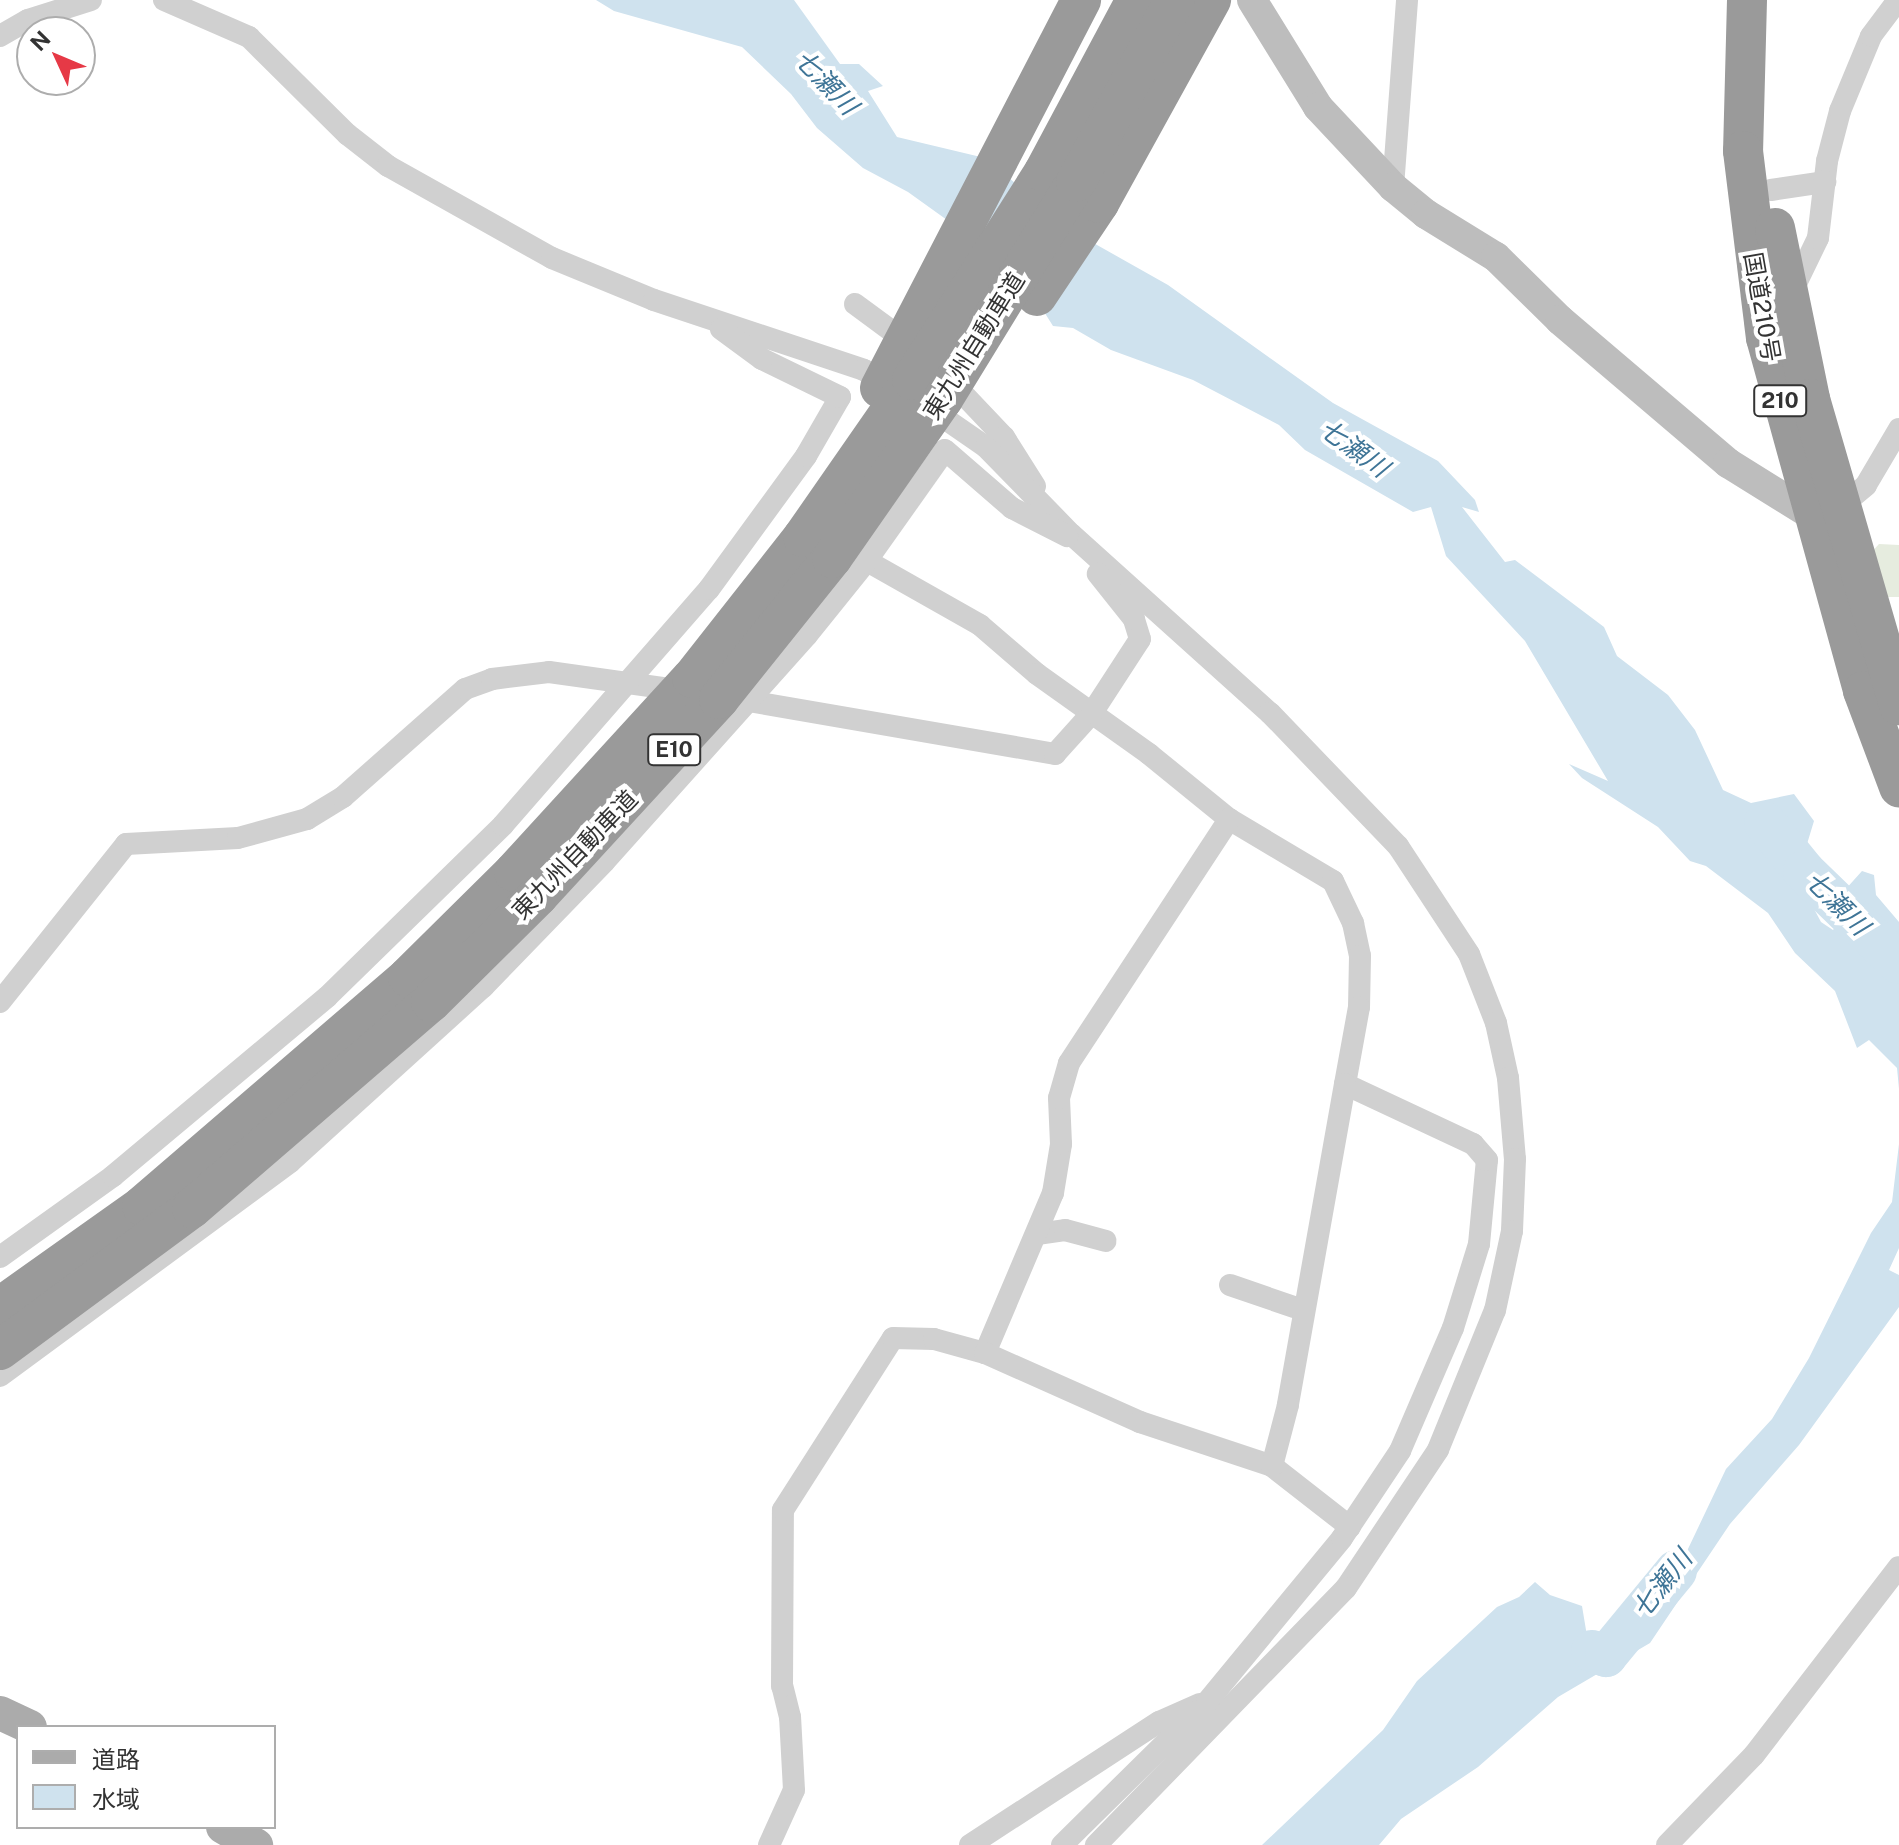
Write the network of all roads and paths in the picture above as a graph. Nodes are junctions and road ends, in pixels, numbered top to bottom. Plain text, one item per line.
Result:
1 (91, 0) edge
2 (164, 0) edge
3 (1081, 0) edge
4 (1136, 0) edge
5 (1175, 0) edge
6 (1211, 0) edge
7 (1252, 0) edge
8 (1407, 0) edge
9 (1747, 0) edge
10 (1775, 0) edge
11 (1897, 0) edge
12 (0, 36) edge
13 (1825, 182) junction
14 (1393, 187) junction
15 (1771, 190) junction
16 (1787, 300) junction
17 (855, 304) dead end
18 (702, 315) junction
19 (1899, 429) edge
20 (1041, 501) junction
21 (1826, 512) junction
22 (1068, 536) junction
23 (803, 537) junction
24 (867, 561) junction
25 (631, 683) junction
26 (734, 700) junction
27 (1899, 705) edge
28 (1092, 713) junction
29 (1899, 787) edge
30 (1229, 819) junction
31 (0, 1002) edge
32 (1345, 1084) junction
33 (1037, 1234) junction
34 (1106, 1241) dead end
35 (0, 1257) edge
36 (1230, 1285) dead end
37 (0, 1307) edge
38 (1294, 1307) dead end
39 (0, 1350) edge
40 (985, 1353) junction
41 (0, 1376) edge
42 (1272, 1466) junction
43 (1350, 1527) junction
44 (1899, 1567) edge
45 (1207, 1702) junction
46 (0, 1713) edge
47 (26, 1725) edge
48 (227, 1829) edge
49 (256, 1845) edge
50 (769, 1845) edge
51 (970, 1845) edge
52 (1062, 1845) edge
53 (1096, 1845) edge
54 (1667, 1845) edge

1 - 12 street
2 - 18 street
3 - 23 highway
4 - 23 highway, 東九州自動車道 / E10
5 - 26 highway, 東九州自動車道 / E10
6 - 26 highway
7 - 14 street
8 - 14 street
9 - 21 highway, 国道210号 / 210
10 - 15 highway, 国道210号 / 210
11 - 13 street
13 - 15 street
13 - 16 street
14 - 21 street
15 - 16 highway, 国道210号 / 210
16 - 21 highway, 国道210号 / 210
17 - 20 street
18 - 20 street
18 - 25 street
19 - 21 street
20 - 22 street
21 - 27 highway, 国道210号 / 210
21 - 29 highway, 国道210号 / 210
22 - 24 street
22 - 28 street
22 - 53 street
23 - 37 highway, 東九州自動車道 / E10
24 - 26 street
24 - 28 street
25 - 26 street
25 - 31 street
25 - 35 street
26 - 28 street
26 - 39 highway, 東九州自動車道 / E10
26 - 41 street
28 - 30 street
30 - 32 street
30 - 33 street
32 - 42 street
32 - 43 street
33 - 34 street
33 - 40 street
36 - 38 street
40 - 42 street
40 - 50 street
42 - 43 street
43 - 45 street
44 - 54 street
45 - 51 street
45 - 52 street
46 - 47 main road
48 - 49 main road

